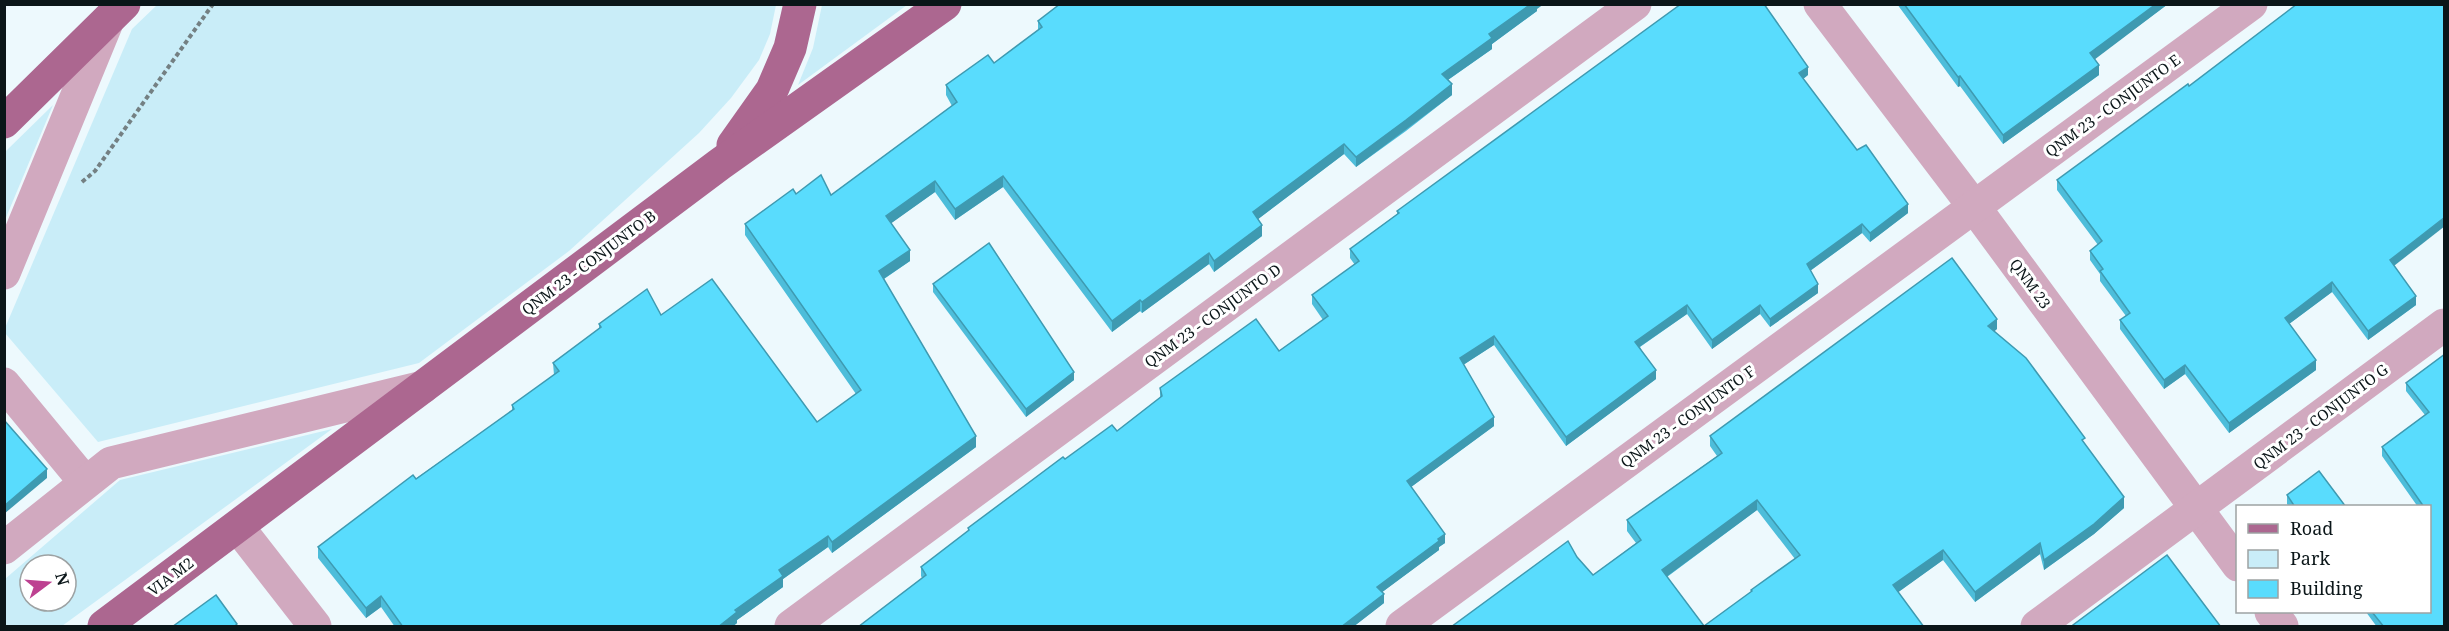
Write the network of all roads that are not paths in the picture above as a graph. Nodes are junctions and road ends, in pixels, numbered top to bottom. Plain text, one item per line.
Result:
1 (800, 4) edge
2 (945, 4) edge
3 (1635, 4) edge
4 (1820, 4) edge
5 (2251, 4) edge
6 (116, 12) edge
7 (4, 122) edge
8 (720, 164) junction
9 (1974, 208) junction
10 (4, 273) edge
11 (2445, 325) edge
12 (4, 384) edge
13 (423, 387) junction
14 (85, 482) junction
15 (2197, 509) junction
16 (238, 526) junction
17 (4, 548) edge
18 (2236, 563) edge
19 (2272, 613) edge
20 (104, 627) edge
21 (315, 627) edge
22 (791, 627) edge
23 (1402, 627) edge
24 (2037, 627) edge
25 (2282, 627) edge

1 - 8 main road
2 - 8 main road, QNM 23 - CONJUNTO B
3 - 22 street, QNM 23 - CONJUNTO D
4 - 9 street, QNM 23
5 - 9 street, QNM 23 - CONJUNTO E
6 - 7 main road
6 - 10 street
8 - 13 main road, QNM 23 - CONJUNTO B
9 - 15 street, QNM 23
9 - 23 street, QNM 23 - CONJUNTO F
11 - 15 street, QNM 23 - CONJUNTO G
12 - 14 street
13 - 14 street
13 - 16 main road, QNM 23 - CONJUNTO B
14 - 17 street
15 - 18 street, QNM 23
15 - 24 street, QNM 23 - CONJUNTO G
16 - 20 main road, VIA M2
16 - 21 street
19 - 25 street

